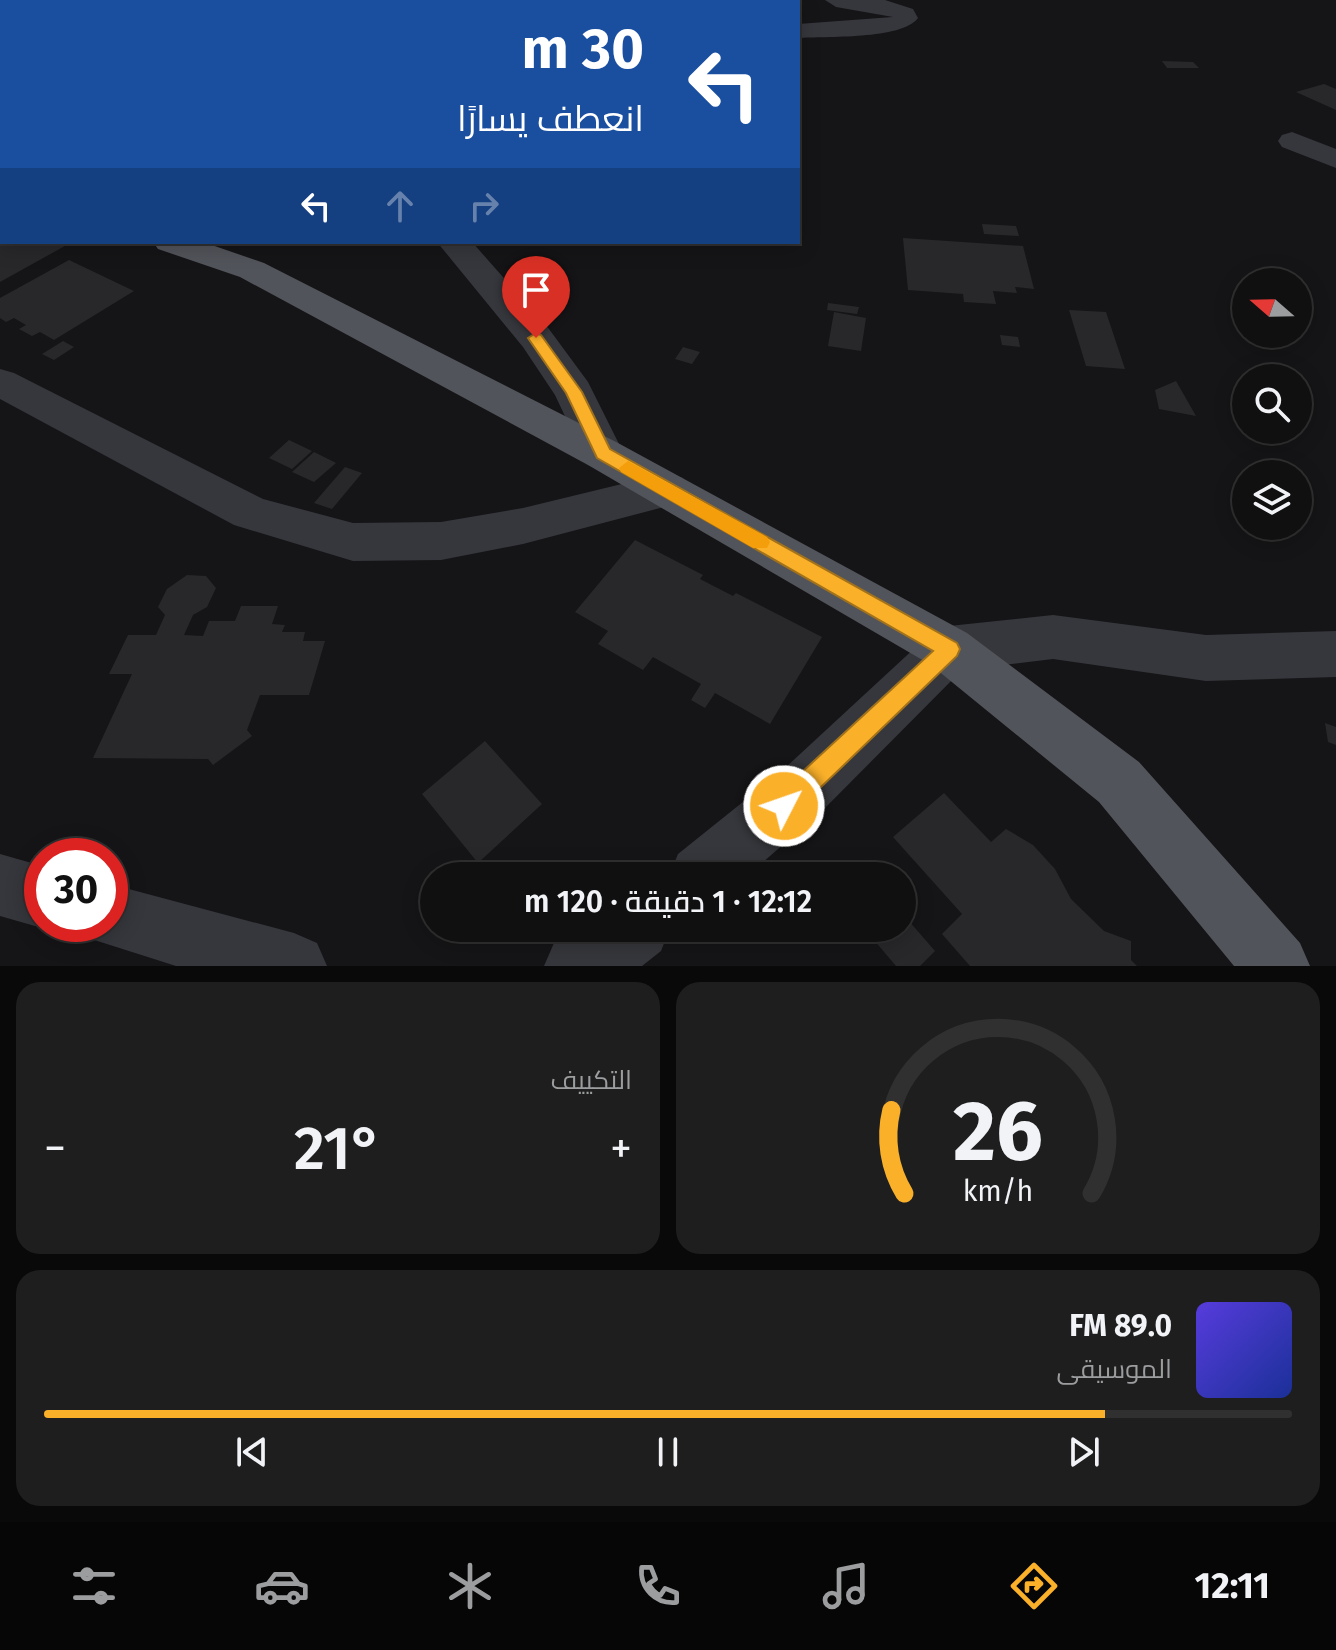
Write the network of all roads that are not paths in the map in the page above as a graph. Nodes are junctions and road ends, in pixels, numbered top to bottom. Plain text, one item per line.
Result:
1 (836, 0) edge
2 (800, 31) edge
3 (1292, 141) dead end
4 (1336, 159) edge
5 (176, 244) edge
6 (456, 244) edge
7 (0, 382) edge
8 (603, 454) junction
9 (667, 490) junction
10 (949, 649) junction
11 (1336, 654) edge
12 (717, 862) edge
13 (0, 885) edge
14 (24, 892) edge
15 (128, 921) edge
16 (294, 966) edge
17 (1277, 966) edge

1 - 2 street
3 - 4 street
5 - 8 main road
6 - 8 street
7 - 9 street
8 - 9 main road
9 - 10 main road
10 - 11 street
10 - 12 street
10 - 17 main road
13 - 14 street
15 - 16 street

